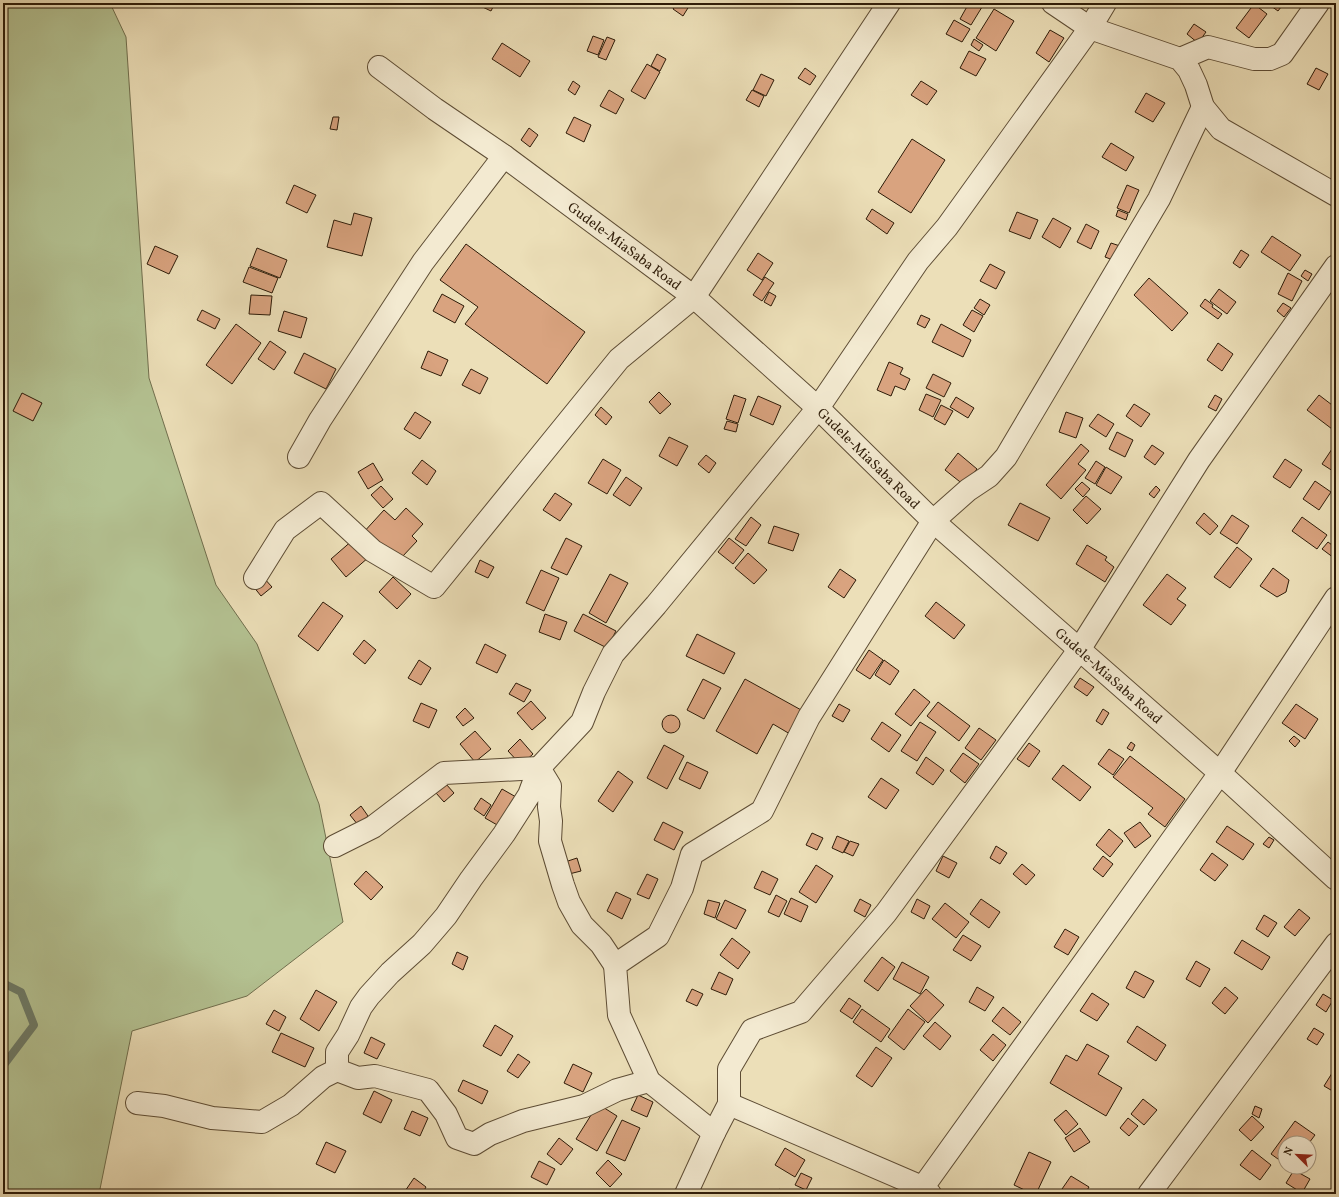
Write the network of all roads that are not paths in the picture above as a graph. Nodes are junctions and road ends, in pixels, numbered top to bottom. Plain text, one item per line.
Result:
1 (889, 3) edge
2 (1053, 3) edge
3 (1105, 3) edge
4 (1318, 3) edge
5 (1090, 28) junction
6 (1180, 59) junction
7 (379, 67) dead end
8 (1203, 107) junction
9 (504, 156) junction
10 (1336, 195) edge
11 (1336, 266) edge
12 (694, 297) junction
13 (818, 408) junction
14 (299, 457) dead end
15 (933, 521) junction
16 (255, 578) dead end
17 (1336, 598) edge
18 (1079, 650) junction
19 (539, 768) junction
20 (1220, 772) junction
21 (335, 846) dead end
22 (1336, 879) edge
23 (1336, 944) edge
24 (615, 965) junction
25 (337, 1070) junction
26 (649, 1081) junction
27 (137, 1103) dead end
28 (729, 1104) junction
29 (714, 1133) junction
30 (923, 1192) edge
31 (686, 1194) edge
32 (1149, 1194) edge

1 - 12 street
2 - 5 street
3 - 5 street
4 - 6 street
5 - 6 street
5 - 13 street
6 - 8 street
7 - 9 street, Gudele-MiaSaba Road
8 - 10 street
8 - 15 street
9 - 12 street, Gudele-MiaSaba Road
9 - 14 street
11 - 18 street
12 - 13 street, Gudele-MiaSaba Road
12 - 16 street
13 - 15 street, Gudele-MiaSaba Road
13 - 19 street
15 - 18 street, Gudele-MiaSaba Road
15 - 24 street
17 - 20 street
18 - 20 street, Gudele-MiaSaba Road
18 - 28 street
19 - 21 street
19 - 24 street
19 - 25 street
20 - 22 street, Gudele-MiaSaba Road
20 - 30 street
23 - 32 street
24 - 26 street
25 - 26 street
25 - 27 street
26 - 29 street
28 - 29 street
28 - 30 street
29 - 31 street

